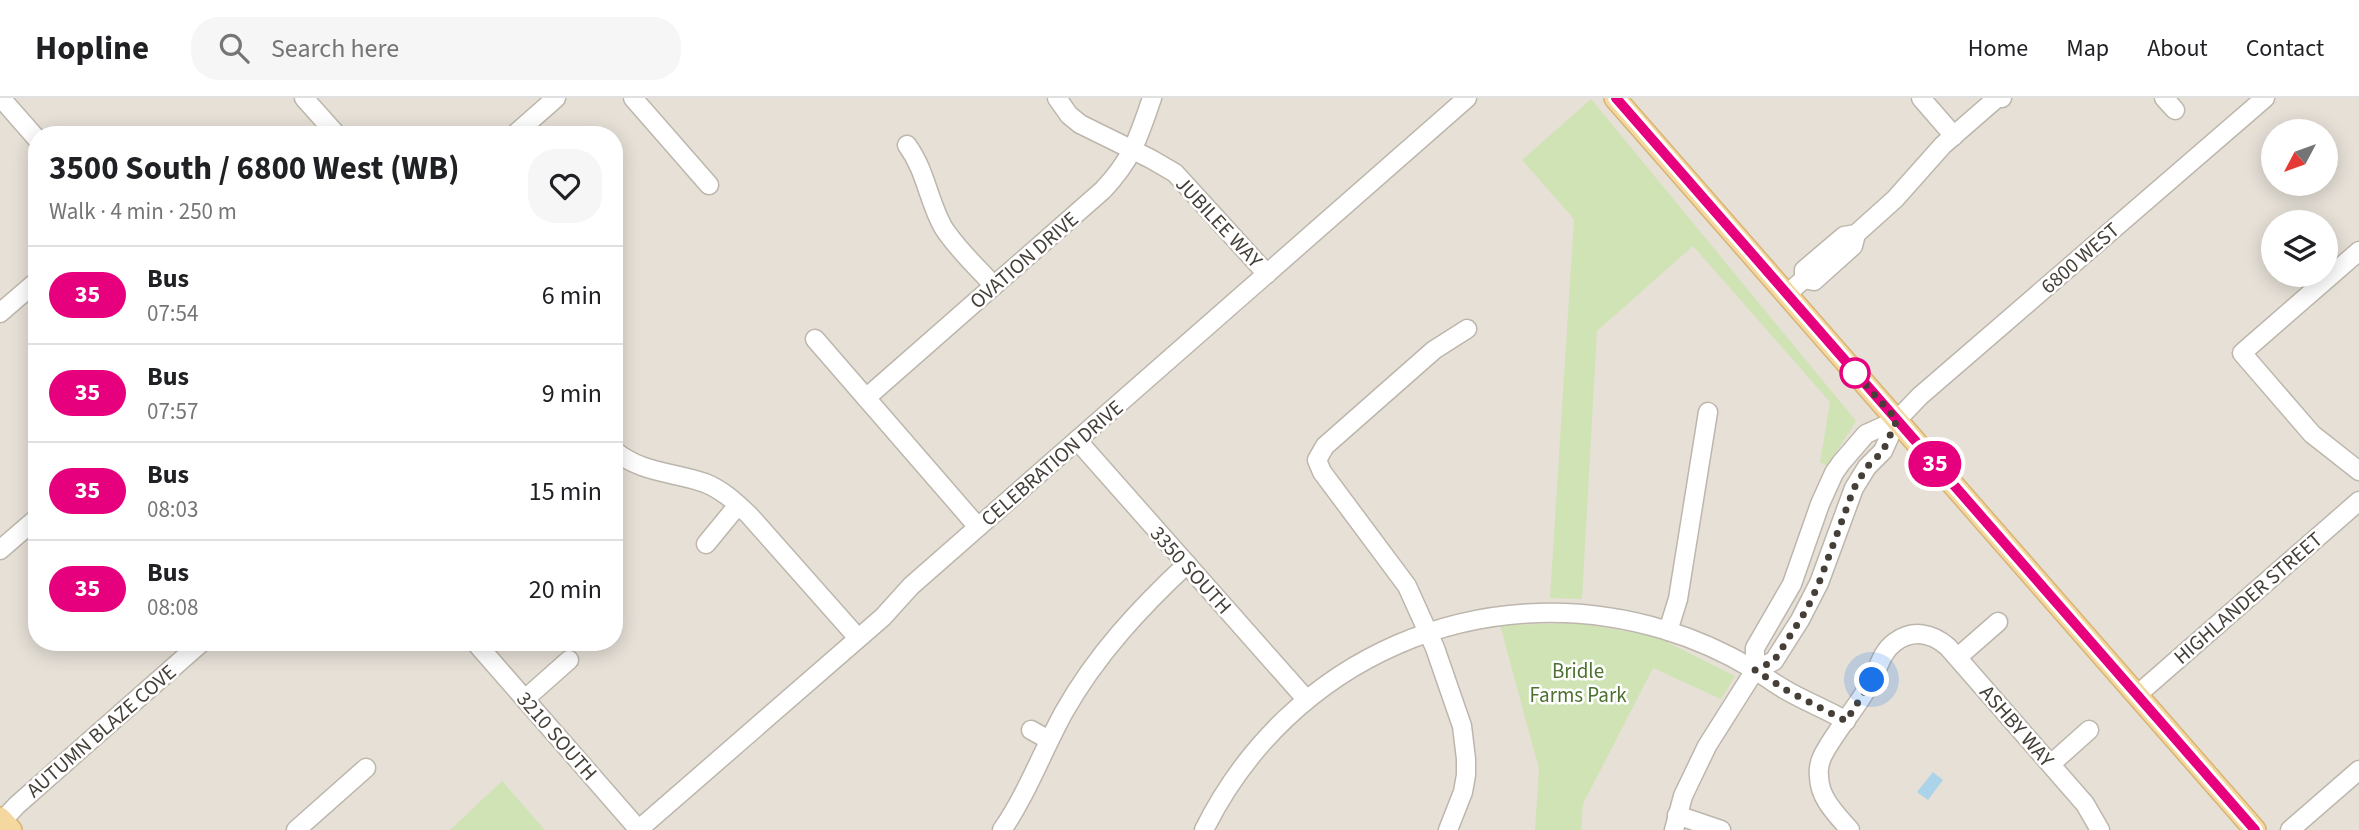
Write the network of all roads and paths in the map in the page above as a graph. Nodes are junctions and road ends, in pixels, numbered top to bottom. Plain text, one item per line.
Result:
1 (1, 98) edge
2 (304, 98) edge
3 (556, 98) edge
4 (633, 98) edge
5 (1057, 98) edge
6 (1152, 98) edge
7 (1467, 98) edge
8 (1615, 98) edge
9 (1921, 98) edge
10 (2002, 98) edge
11 (2265, 98) edge
12 (329, 126) edge
13 (524, 126) edge
14 (28, 129) edge
15 (1954, 136) junction
16 (907, 145) dead end
17 (1134, 150) junction
18 (709, 185) dead end
19 (2359, 251) edge
20 (1267, 274) junction
21 (994, 286) junction
22 (28, 289) edge
23 (1787, 294) junction
24 (0, 313) edge
25 (1467, 329) dead end
26 (815, 339) dead end
27 (866, 398) junction
28 (1708, 412) dead end
29 (1897, 420) junction
30 (1077, 440) junction
31 (623, 456) edge
32 (2359, 471) edge
33 (2359, 501) edge
34 (738, 505) junction
35 (28, 525) edge
36 (978, 527) junction
37 (706, 544) dead end
38 (0, 550) edge
39 (1187, 564) junction
40 (1997, 622) dead end
41 (1668, 631) junction
42 (1428, 632) junction
43 (858, 638) junction
44 (192, 651) edge
45 (483, 651) edge
46 (1958, 657) junction
47 (569, 660) dead end
48 (1755, 670) junction
49 (2137, 695) junction
50 (525, 699) junction
51 (1306, 699) junction
52 (1846, 721) junction
53 (1031, 730) dead end
54 (2089, 730) dead end
55 (1049, 740) junction
56 (2050, 764) junction
57 (366, 768) dead end
58 (2359, 770) edge
59 (3, 823) edge
60 (1676, 823) edge
61 (296, 830) edge
62 (639, 830) edge
63 (1002, 830) edge
64 (1204, 830) edge
65 (1448, 830) edge
66 (1721, 830) edge
67 (1850, 830) edge
68 (2100, 830) edge
69 (2255, 830) edge
70 (2290, 830) edge

1 - 14 street
2 - 12 street
3 - 13 street
4 - 18 street
5 - 17 street, JUBILEE WAY
6 - 17 street, OVATION DRIVE
7 - 20 street, CELEBRATION DRIVE
8 - 23 main road
9 - 15 street
10 - 15 street
11 - 29 street, 6800 WEST
15 - 23 street
16 - 21 street
17 - 20 street, JUBILEE WAY
17 - 21 street, OVATION DRIVE
19 - 32 street
20 - 30 street, CELEBRATION DRIVE
21 - 27 street, OVATION DRIVE
22 - 24 street
23 - 29 main road
25 - 42 street
26 - 27 street
27 - 36 street
28 - 41 street
29 - 48 street
29 - 48 street
29 - 49 main road
30 - 36 street, CELEBRATION DRIVE
30 - 39 street, 3350 SOUTH
31 - 34 street
33 - 49 street, HIGHLANDER STREET
34 - 37 street
34 - 43 street
35 - 38 street
36 - 43 street, CELEBRATION DRIVE
39 - 51 street, 3350 SOUTH
39 - 55 street
40 - 46 street
41 - 42 street
41 - 48 street
42 - 51 street
42 - 65 street
43 - 62 street, CELEBRATION DRIVE
44 - 59 street, AUTUMN BLAZE COVE
45 - 50 street, 3210 SOUTH
46 - 52 street, ASHBY WAY
46 - 56 street, ASHBY WAY
47 - 50 street
48 - 52 street
48 - 60 street
49 - 69 main road
50 - 62 street, 3210 SOUTH
51 - 64 street
52 - 67 street
53 - 55 street
54 - 56 street
55 - 63 street
56 - 68 street, ASHBY WAY
57 - 61 street
58 - 70 street
60 - 66 street

